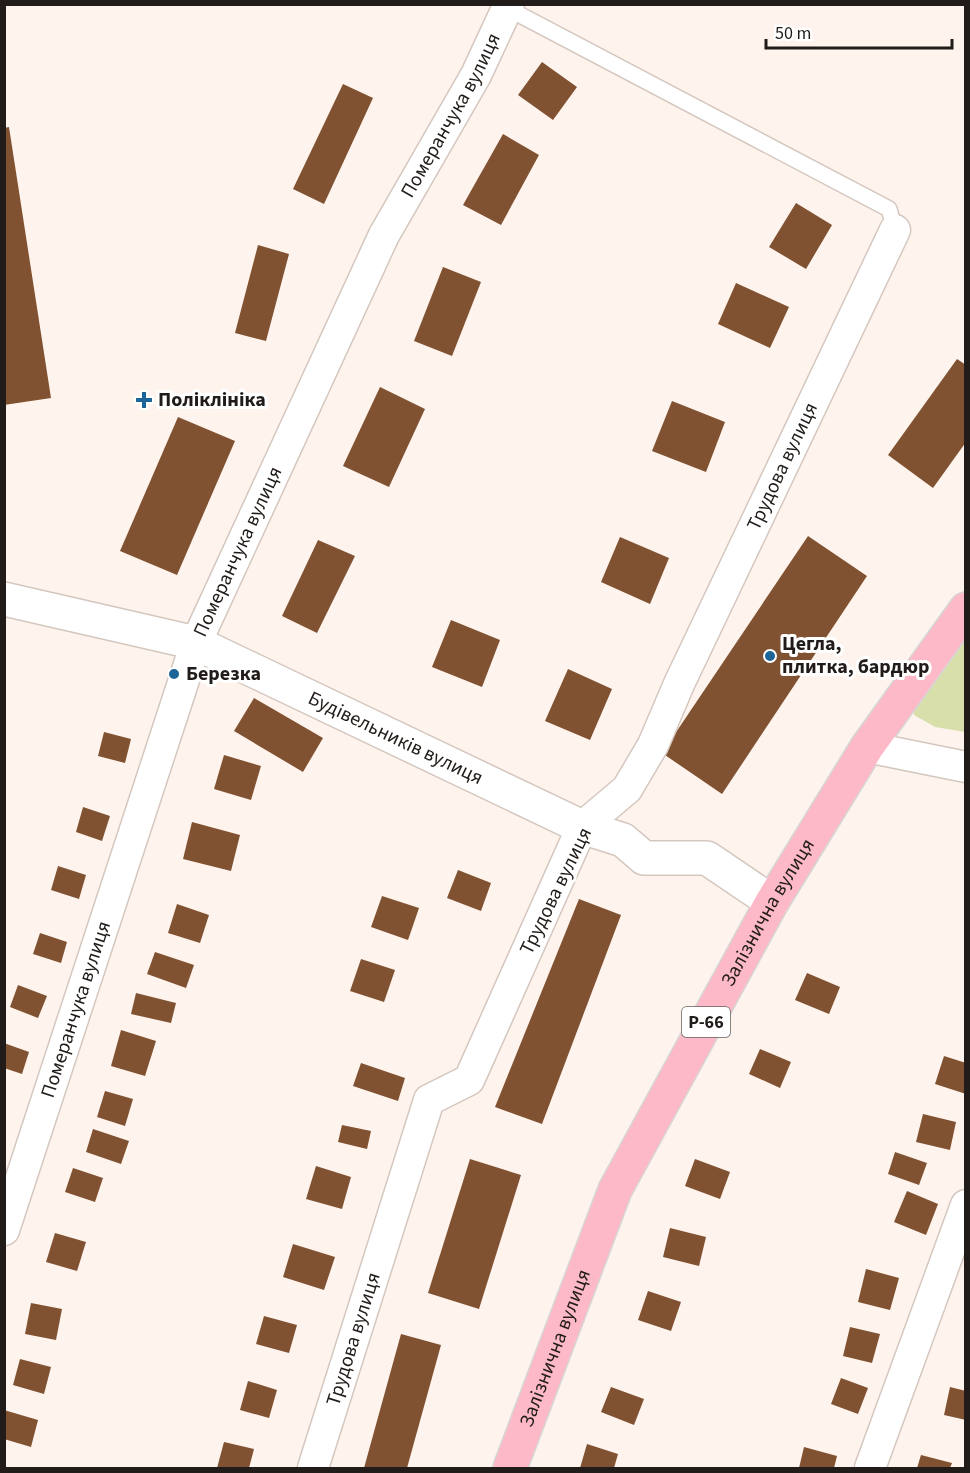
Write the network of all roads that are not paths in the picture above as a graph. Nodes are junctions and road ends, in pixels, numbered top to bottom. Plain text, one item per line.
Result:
1 (508, 6) edge
2 (895, 230) joint
3 (4, 599) edge
4 (966, 609) edge
5 (196, 643) junction
6 (867, 747) junction
7 (966, 767) edge
8 (582, 827) junction
9 (772, 902) junction
10 (966, 1205) edge
11 (4, 1230) edge
12 (313, 1468) edge
13 (510, 1468) edge
14 (870, 1468) edge

1 - 2 lane
1 - 5 street, Померанчука вулиця
2 - 8 street, Трудова вулиця
3 - 5 street, Будівельників вулиця
4 - 6 main road, Залізнична вулиця / Р-66
5 - 8 street, Будівельників вулиця
5 - 11 street, Померанчука вулиця
6 - 7 street
6 - 9 main road, Залізнична вулиця / Р-66
8 - 9 street, Будівельників вулиця
8 - 12 street, Трудова вулиця
9 - 13 main road, Залізнична вулиця / Р-66
10 - 14 street

